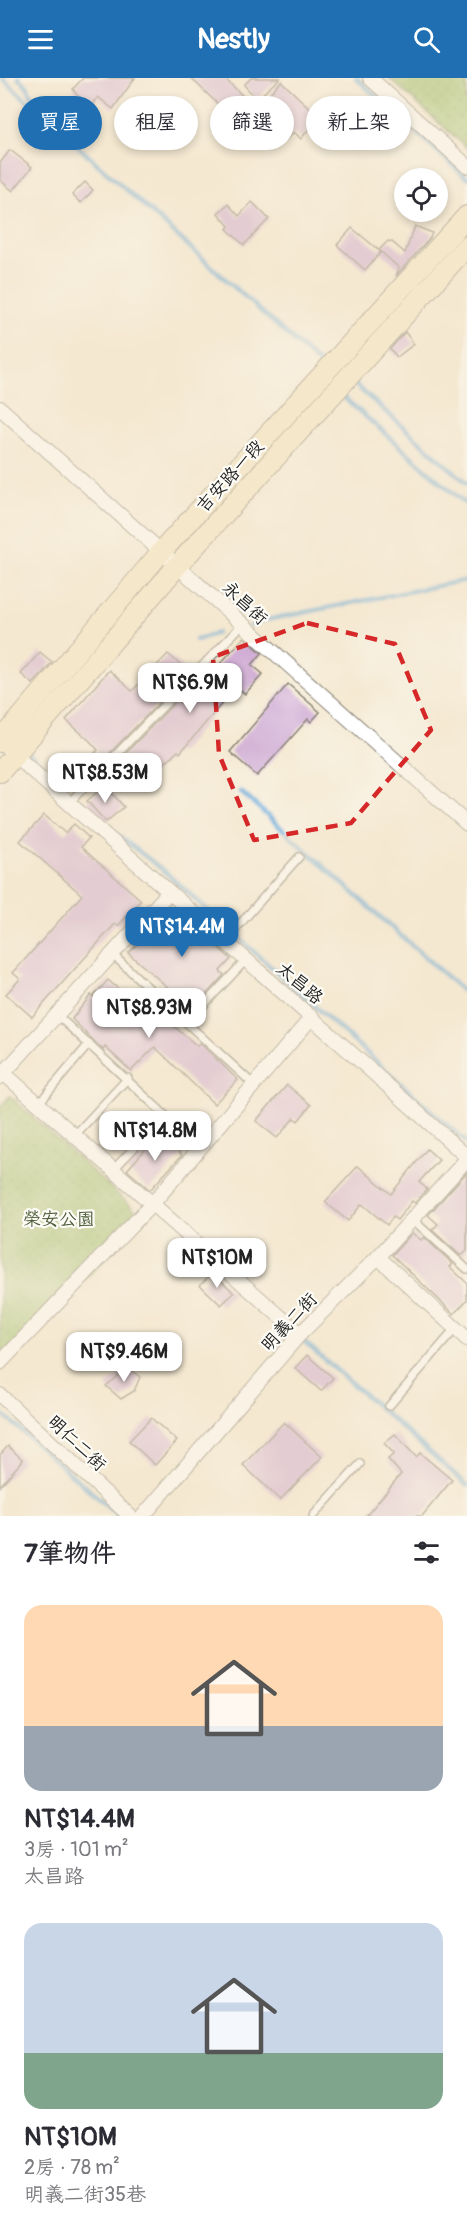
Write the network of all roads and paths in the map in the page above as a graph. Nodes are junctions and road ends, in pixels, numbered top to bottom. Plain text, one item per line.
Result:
1 (370, 78) edge
2 (467, 166) edge
3 (467, 216) edge
4 (467, 246) edge
5 (0, 408) edge
6 (161, 552) junction
7 (178, 565) junction
8 (242, 625) junction
9 (0, 742) edge
10 (15, 756) junction
11 (0, 772) edge
12 (70, 802) junction
13 (467, 824) edge
14 (299, 857) dead end
15 (169, 892) junction
16 (225, 940) junction
17 (113, 955) junction
18 (244, 961) junction
19 (58, 1016) junction
20 (312, 1017) junction
21 (187, 1023) junction
22 (89, 1044) junction
23 (1, 1073) edge
24 (128, 1078) junction
25 (254, 1085) junction
26 (39, 1103) junction
27 (74, 1136) junction
28 (467, 1158) edge
29 (114, 1170) junction
30 (153, 1203) junction
31 (411, 1218) junction
32 (378, 1257) junction
33 (467, 1269) edge
34 (456, 1328) junction
35 (300, 1334) junction
36 (467, 1339) edge
37 (0, 1363) edge
38 (0, 1395) edge
39 (389, 1406) dead end
40 (360, 1464) dead end
41 (130, 1516) edge
42 (144, 1516) edge
43 (312, 1516) edge

1 - 2 street
3 - 6 street, 吉安路一段
4 - 7 street, 吉安路一段
5 - 6 street, 永昌街
6 - 7 street, 永昌街
6 - 9 street, 吉安路一段
7 - 8 street, 永昌街
7 - 10 street, 吉安路一段
8 - 12 lane
8 - 13 street, 永昌街
9 - 10 street, 太昌路
10 - 11 street, 吉安路一段
10 - 12 street, 太昌路
12 - 15 street, 太昌路
14 - 16 lane
15 - 16 street, 太昌路
15 - 17 street
16 - 18 street, 太昌路
17 - 19 street
17 - 21 lane
18 - 20 street, 太昌路
18 - 21 lane
19 - 22 lane
19 - 23 street
20 - 25 street
20 - 28 street, 太昌路
21 - 25 lane
22 - 24 lane
22 - 26 lane
23 - 26 street
24 - 27 lane
24 - 29 lane
25 - 30 street
26 - 27 street
27 - 29 street
28 - 31 street, 明義二街
29 - 30 street
30 - 35 street
30 - 37 street
31 - 32 street, 明義二街
31 - 33 lane
32 - 34 street
32 - 35 street, 明義二街
34 - 36 street
34 - 39 lane
35 - 42 street, 明義二街
38 - 41 street, 明仁二街
40 - 43 lane

